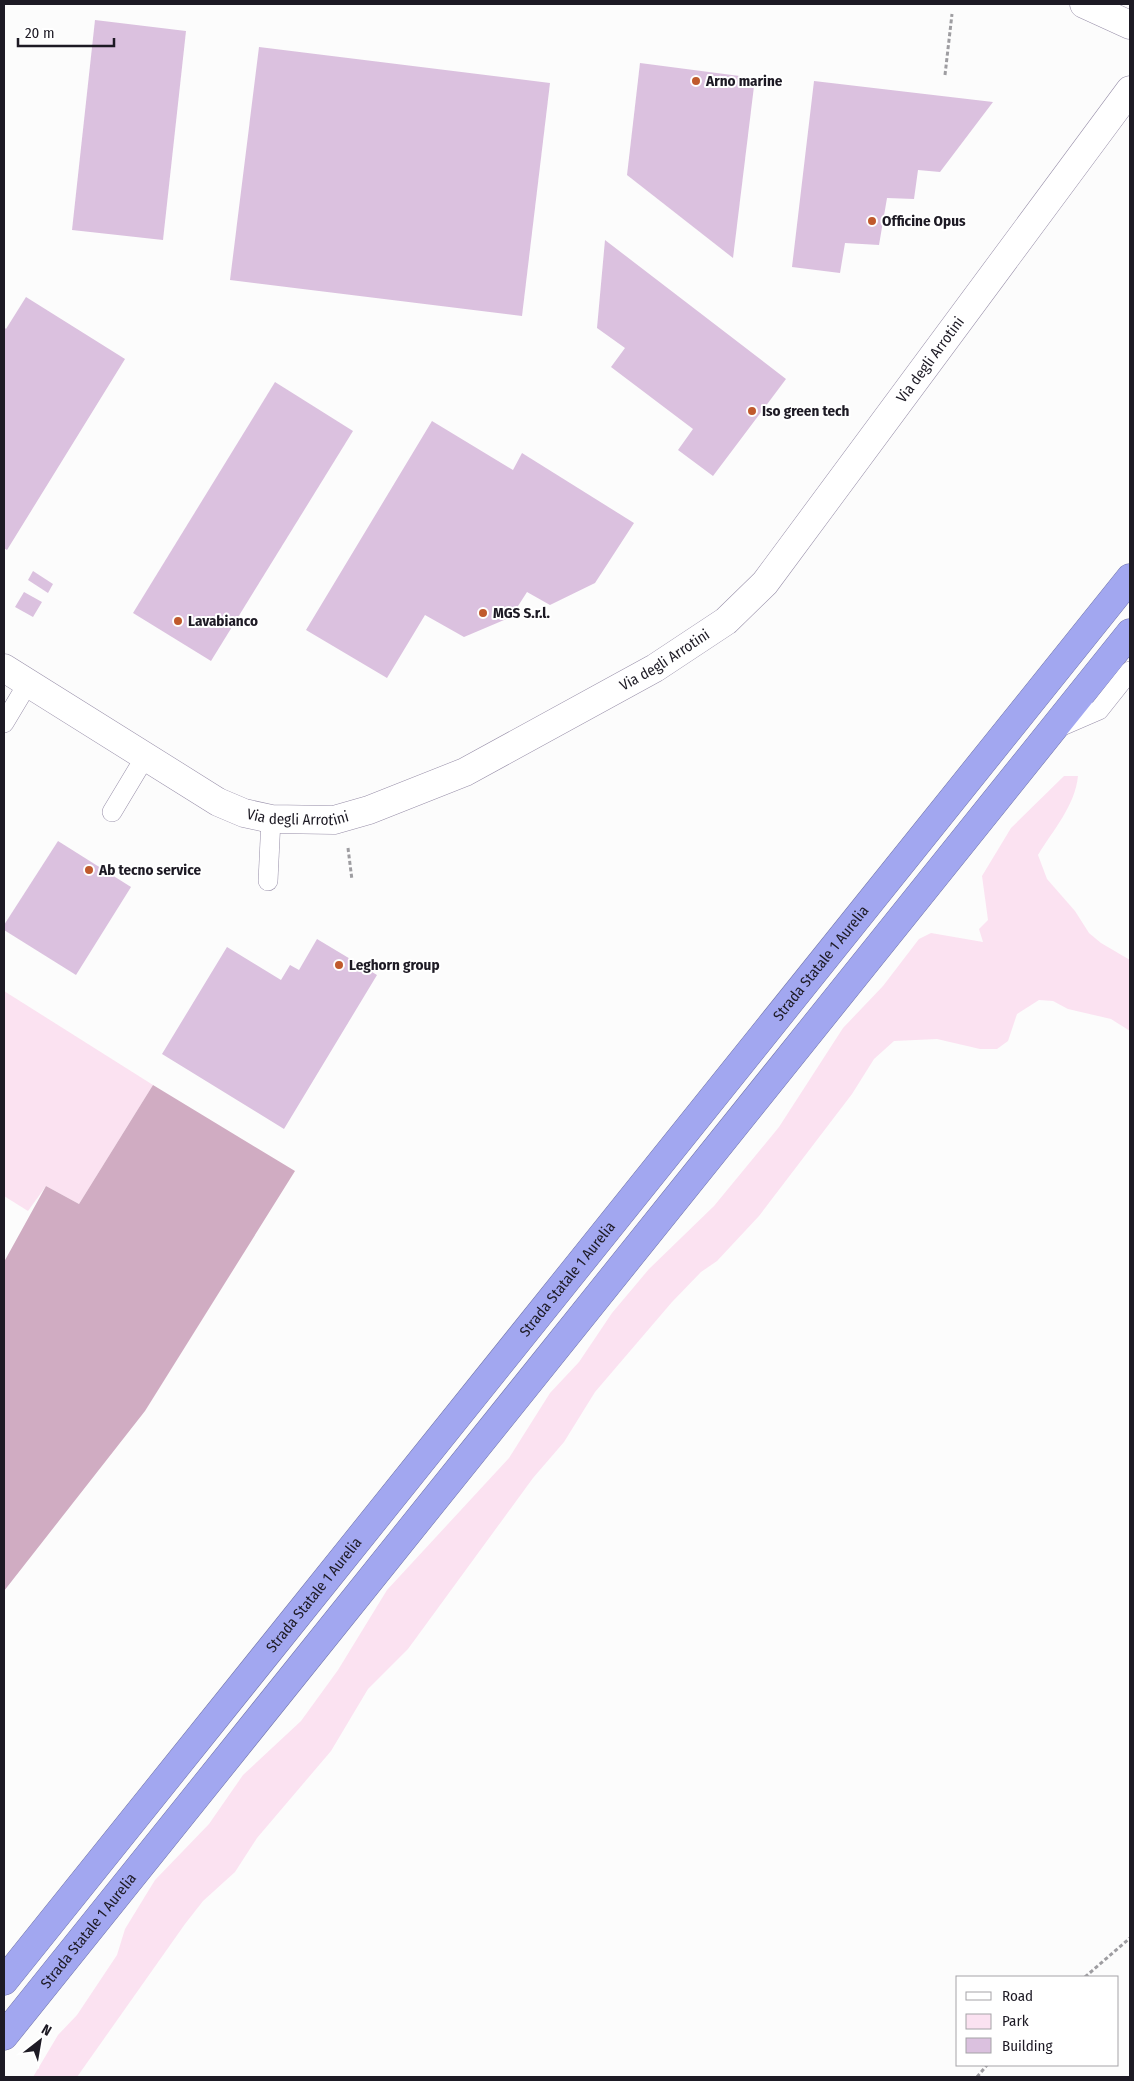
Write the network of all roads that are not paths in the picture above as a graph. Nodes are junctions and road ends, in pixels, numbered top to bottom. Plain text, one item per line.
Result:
1 (1084, 4) edge
2 (1130, 25) edge
3 (1130, 90) edge
4 (1130, 578) edge
5 (1130, 633) edge
6 (4, 668) edge
7 (1130, 671) edge
8 (28, 683) junction
9 (4, 723) edge
10 (1052, 731) junction
11 (145, 756) junction
12 (112, 812) dead end
13 (271, 819) junction
14 (268, 880) dead end
15 (4, 1981) edge
16 (4, 2036) edge

1 - 2 street
3 - 13 street, Via degli Arrotini
4 - 15 highway, Strada Statale 1 Aurelia
5 - 10 highway, Strada Statale 1 Aurelia
6 - 8 street, Via degli Arrotini
7 - 10 lane
8 - 9 lane
8 - 11 street, Via degli Arrotini
10 - 16 highway, Strada Statale 1 Aurelia
11 - 12 lane
11 - 13 street, Via degli Arrotini
13 - 14 lane

